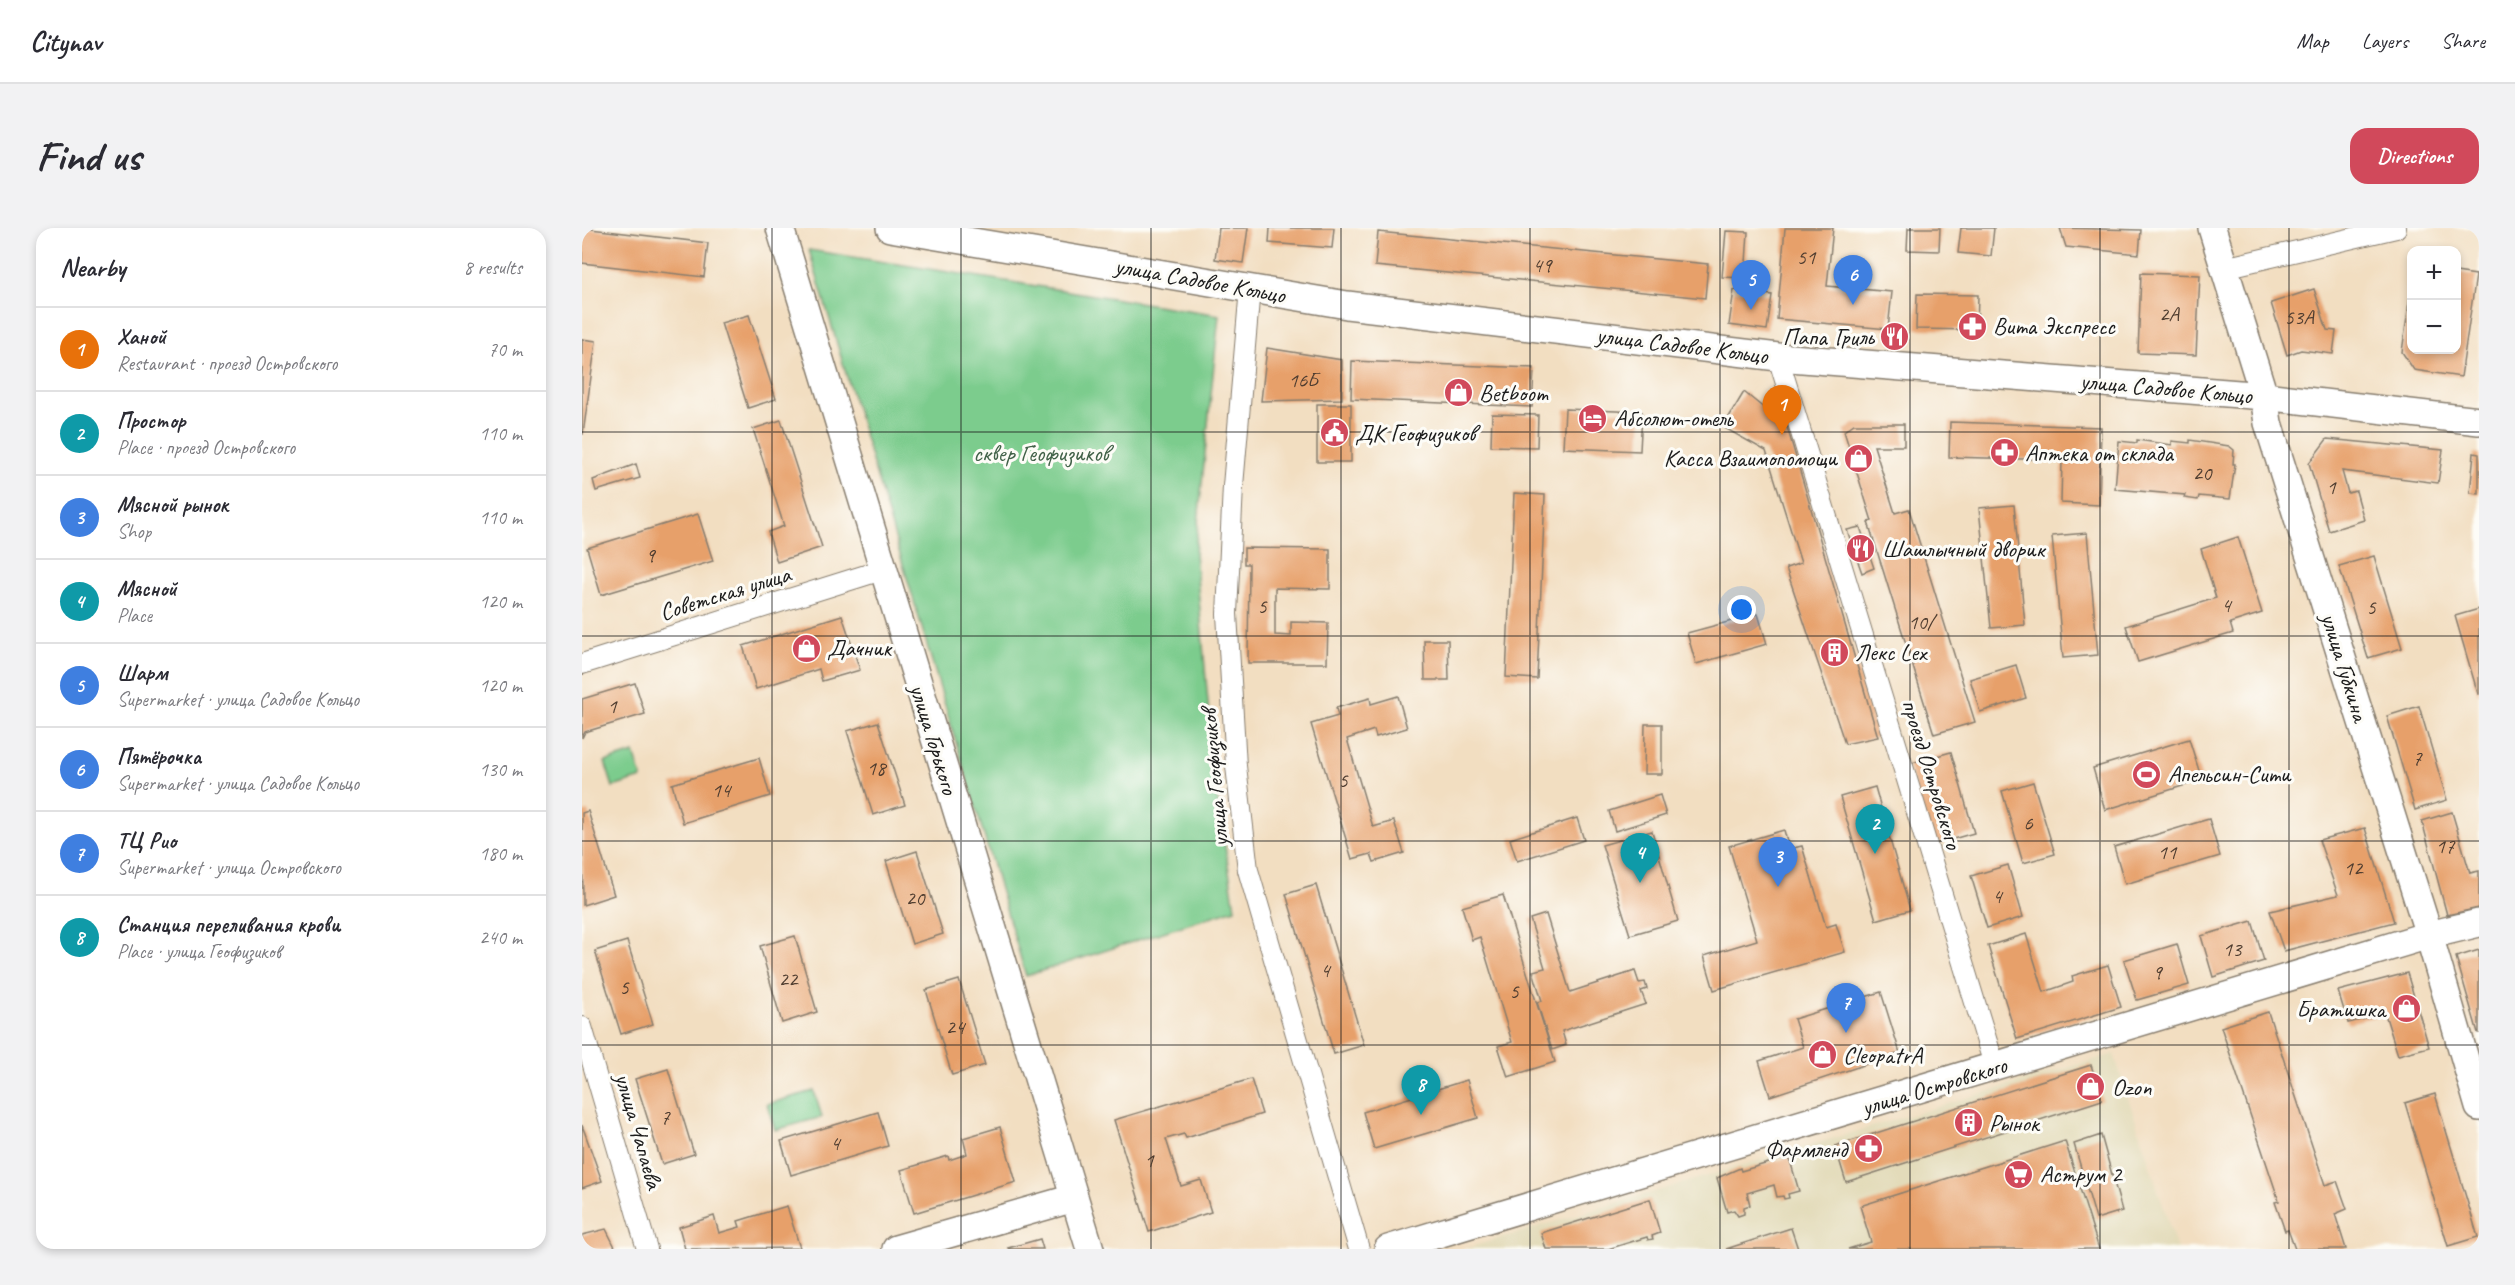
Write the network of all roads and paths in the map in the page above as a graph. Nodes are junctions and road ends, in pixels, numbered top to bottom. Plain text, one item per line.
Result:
1 (780, 228) edge
2 (890, 228) edge
3 (2212, 228) edge
4 (2396, 228) edge
5 (2224, 268) junction
6 (1250, 288) junction
7 (1778, 357) junction
8 (2264, 396) junction
9 (2479, 420) edge
10 (882, 570) junction
11 (582, 664) edge
12 (2479, 923) edge
13 (2429, 935) junction
14 (582, 1027) edge
15 (1995, 1068) junction
16 (2479, 1107) edge
17 (1074, 1198) junction
18 (647, 1249) edge
19 (897, 1249) edge
20 (1090, 1249) edge
21 (1359, 1249) edge
22 (1388, 1249) edge

1 - 10 street, улица Горького
2 - 6 street, улица Садовое Кольцо
3 - 5 street, улица Губкина
4 - 5 street
5 - 8 street, улица Губкина
6 - 7 street, улица Садовое Кольцо
6 - 21 street, улица Геофизиков
7 - 8 street, улица Садовое Кольцо
7 - 15 street, проезд Островского
8 - 9 street, улица Садовое Кольцо
8 - 13 street, улица Губкина
10 - 11 street, Советская улица
10 - 17 street, улица Горького
12 - 13 street, улица Островского
13 - 15 street, улица Островского
13 - 16 street, улица Губкина
14 - 18 street, улица Чапаева
15 - 22 street, улица Островского
17 - 19 street
17 - 20 street, улица Горького

